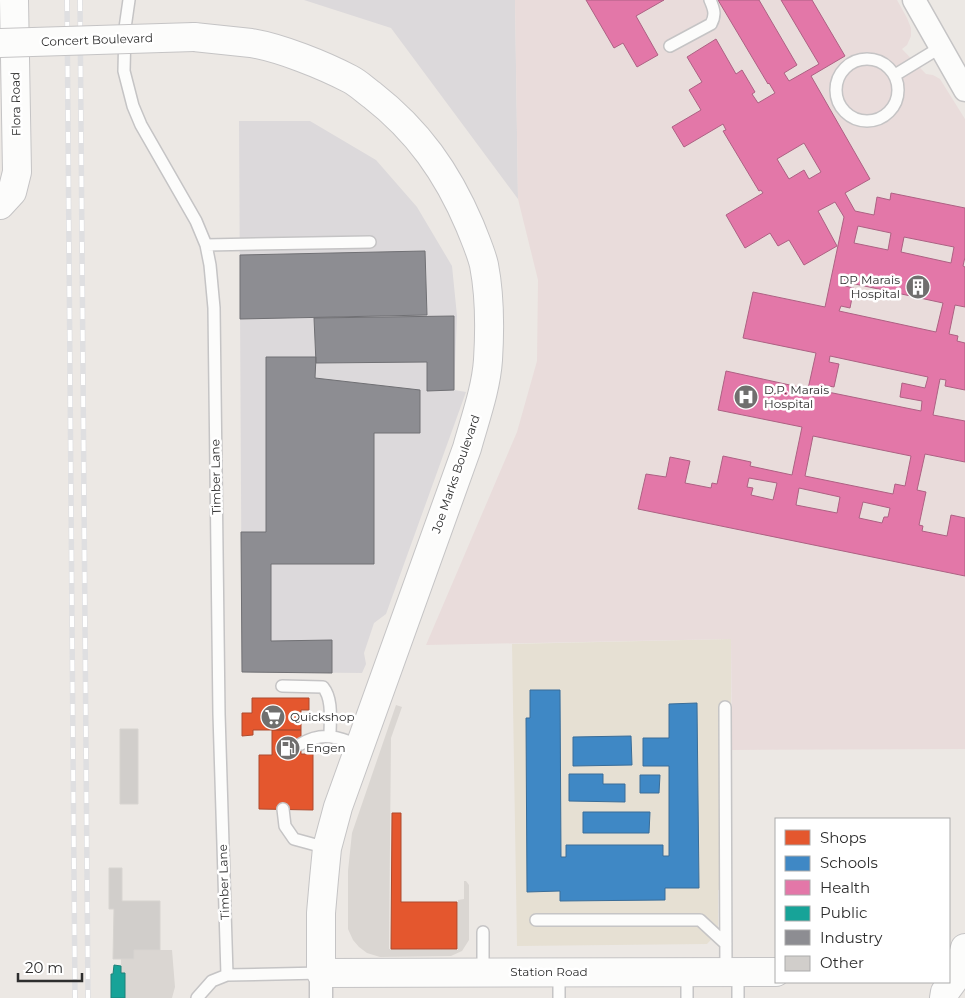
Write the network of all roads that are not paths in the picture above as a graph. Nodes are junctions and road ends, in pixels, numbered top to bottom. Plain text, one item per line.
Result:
1 (14, 0) edge
2 (129, 0) edge
3 (710, 0) edge
4 (914, 0) edge
5 (194, 37) joint
6 (0, 43) edge
7 (670, 46) dead end
8 (942, 47) junction
9 (896, 75) junction
10 (965, 90) edge
11 (1, 204) edge
12 (370, 242) dead end
13 (206, 245) junction
14 (282, 686) dead end
15 (725, 707) dead end
16 (330, 736) junction
17 (301, 744) dead end
18 (360, 746) junction
19 (283, 809) dead end
20 (327, 848) junction
21 (536, 920) dead end
22 (483, 932) dead end
23 (726, 944) junction
24 (965, 948) edge
25 (483, 972) junction
26 (775, 972) edge
27 (227, 975) junction
28 (959, 977) edge
29 (734, 980) edge
30 (321, 985) edge
31 (559, 985) edge
32 (687, 985) edge
33 (197, 998) edge
34 (944, 998) edge

1 - 11 main road, Flora Road
2 - 13 lane, Timber Lane
3 - 7 lane
4 - 8 street
5 - 6 main road, Concert Boulevard, bridge
5 - 18 main road, Joe Marks Boulevard
8 - 9 lane
8 - 10 street
9 - 9 lane
12 - 13 lane
13 - 27 lane, Timber Lane
14 - 16 lane
15 - 23 lane
16 - 17 lane
16 - 18 lane
18 - 20 main road, Joe Marks Boulevard
19 - 20 lane
20 - 30 main road, Joe Marks Boulevard
21 - 23 lane
22 - 25 lane
23 - 29 lane
24 - 28 main road
25 - 30 main road, Station Road
25 - 31 main road, Station Road
26 - 29 main road, Station Road
27 - 30 lane
27 - 33 lane
28 - 34 main road
29 - 32 main road, Station Road
31 - 32 main road, Station Road

